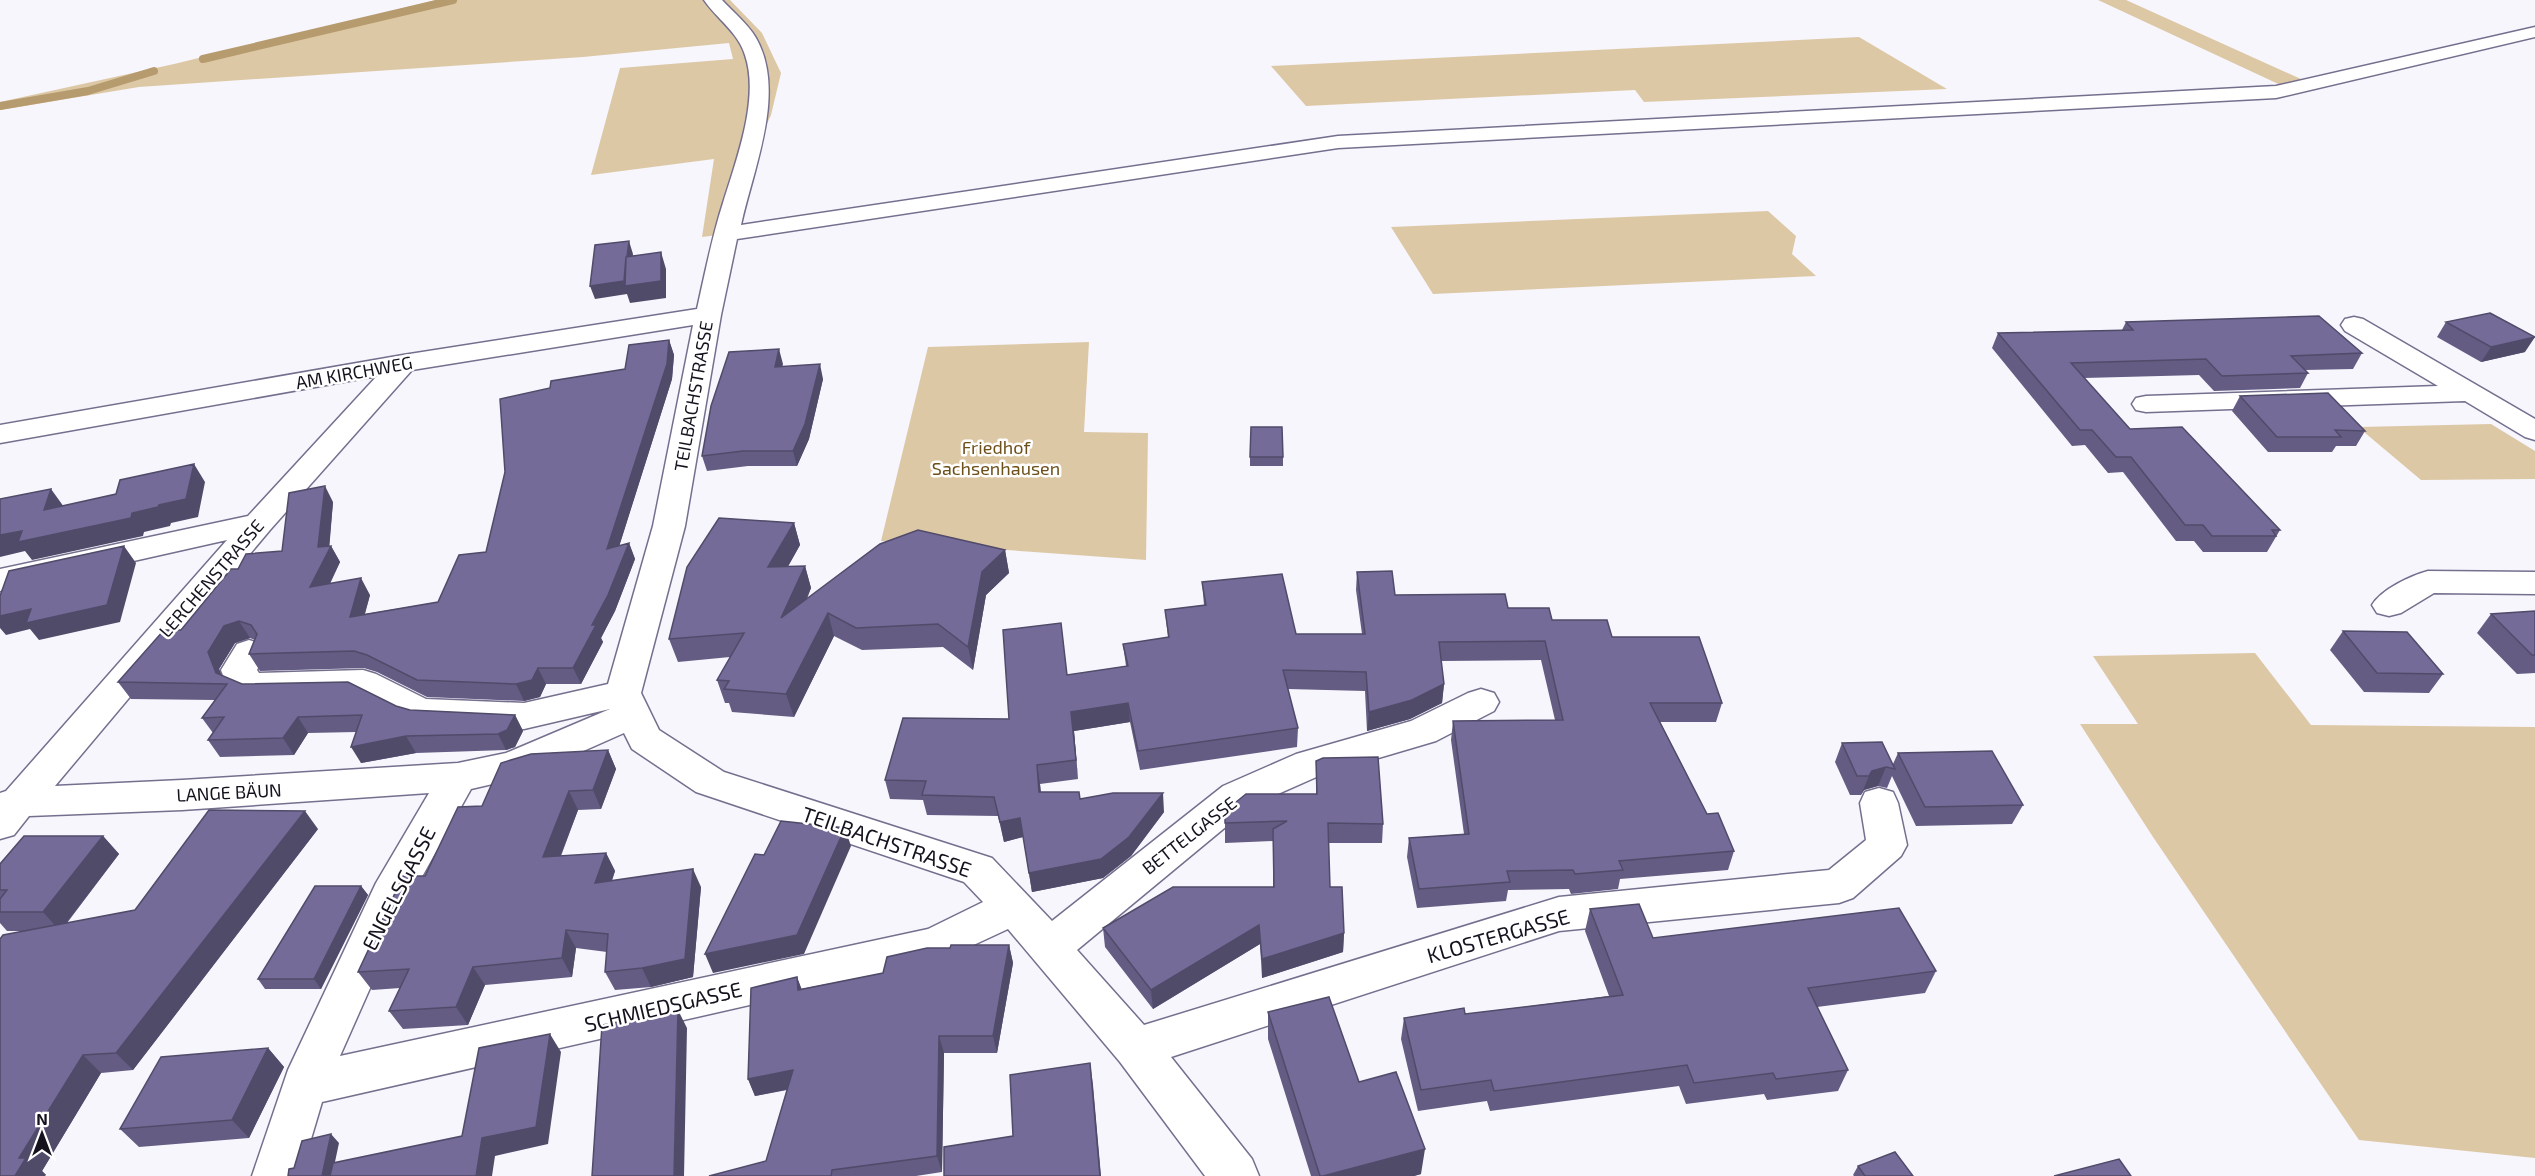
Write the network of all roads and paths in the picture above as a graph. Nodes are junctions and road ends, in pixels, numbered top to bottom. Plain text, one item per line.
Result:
1 (713, 0) edge
2 (2535, 32) edge
3 (726, 234) junction
4 (708, 315) junction
5 (2354, 325) dead end
6 (403, 363) junction
7 (2467, 393) junction
8 (2146, 404) dead end
9 (2535, 431) edge
10 (0, 434) edge
11 (259, 523) junction
12 (0, 580) edge
13 (2535, 583) edge
14 (2389, 605) dead end
15 (249, 652) edge
16 (1481, 702) dead end
17 (628, 703) junction
18 (458, 777) junction
19 (1879, 803) dead end
20 (6, 811) edge
21 (1014, 907) junction
22 (1049, 948) junction
23 (1136, 1048) junction
24 (304, 1085) junction
25 (276, 1176) edge
26 (1235, 1176) edge

1 - 3 street, TEILBACHSTRASSE
2 - 3 street
3 - 4 street, TEILBACHSTRASSE
4 - 6 street, AM KIRCHWEG
4 - 17 street, TEILBACHSTRASSE
5 - 7 street
6 - 10 street, AM KIRCHWEG
6 - 11 street, LERCHENSTRASSE
7 - 8 street
7 - 9 street
11 - 12 street
11 - 20 street, LERCHENSTRASSE
13 - 14 street
15 - 17 street
16 - 22 street, BETTELGASSE
17 - 18 street
17 - 21 street, TEILBACHSTRASSE
18 - 20 street, LANGE BÄUN
18 - 24 street, ENGELSGASSE
19 - 23 street, KLOSTERGASSE
21 - 22 street, TEILBACHSTRASSE
21 - 24 street, SCHMIEDSGASSE
22 - 23 street, TEILBACHSTRASSE
23 - 26 street, TEILBACHSTRASSE
24 - 25 street, ENGELSGASSE

